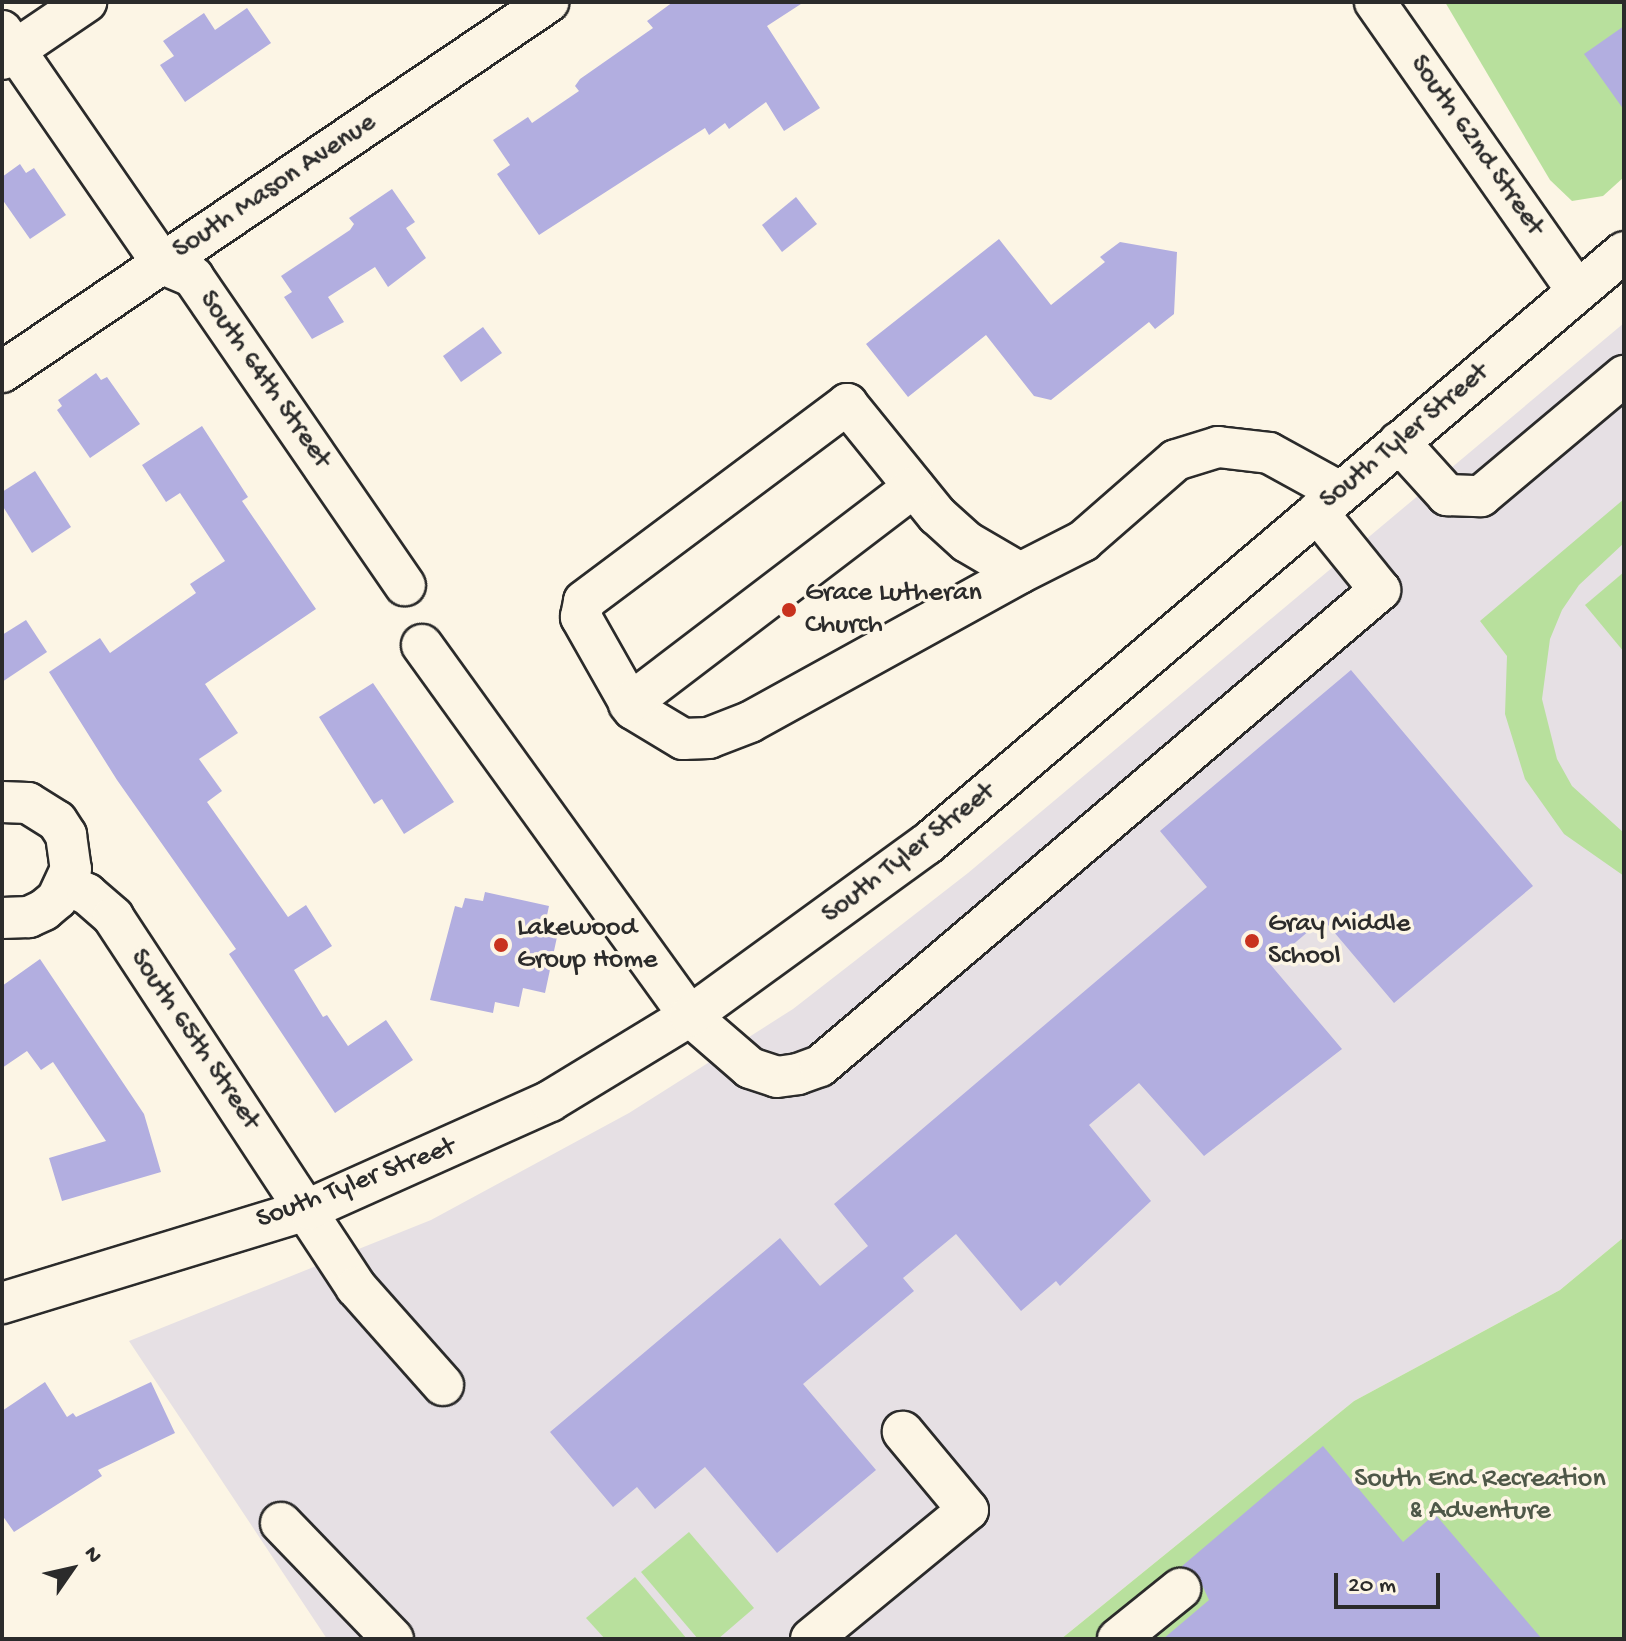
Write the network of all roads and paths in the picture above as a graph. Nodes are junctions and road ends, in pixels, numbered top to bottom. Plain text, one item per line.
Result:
1 (86, 2) edge
2 (548, 2) edge
3 (1375, 2) edge
4 (6, 47) edge
5 (1624, 252) edge
6 (163, 264) junction
7 (1577, 290) junction
8 (2, 372) edge
9 (1624, 376) edge
10 (1399, 442) junction
11 (914, 487) junction
12 (1328, 502) junction
13 (1020, 573) junction
14 (405, 585) dead end
15 (422, 645) dead end
16 (629, 704) junction
17 (2, 802) edge
18 (66, 885) junction
19 (2, 918) edge
20 (690, 1016) junction
21 (309, 1209) junction
22 (84, 1274) junction
23 (2, 1291) edge
24 (2, 1303) edge
25 (443, 1385) dead end
26 (903, 1432) dead end
27 (281, 1523) dead end
28 (1180, 1589) dead end
29 (393, 1639) edge
30 (811, 1639) edge
31 (1118, 1639) edge

1 - 4 street
2 - 6 street, South Mason Avenue
3 - 7 street, South 62nd Street
4 - 6 street, South 64th Street
5 - 7 street, South Tyler Street
6 - 8 street, South Mason Avenue
6 - 14 street, South 64th Street
7 - 10 street, South Tyler Street
9 - 10 street
10 - 12 street, South Tyler Street
11 - 13 street
11 - 16 street
11 - 16 street
12 - 13 street
12 - 20 street, South Tyler Street
12 - 20 street
13 - 16 street
15 - 20 street
17 - 18 street
18 - 19 street
18 - 21 street, South 65th Street
20 - 21 street, South Tyler Street
21 - 22 street, South Tyler Street
21 - 25 street, South 65th Street
22 - 23 street, South Tyler Street
22 - 24 street, South Tyler Street
26 - 30 street
27 - 29 street
28 - 31 street

